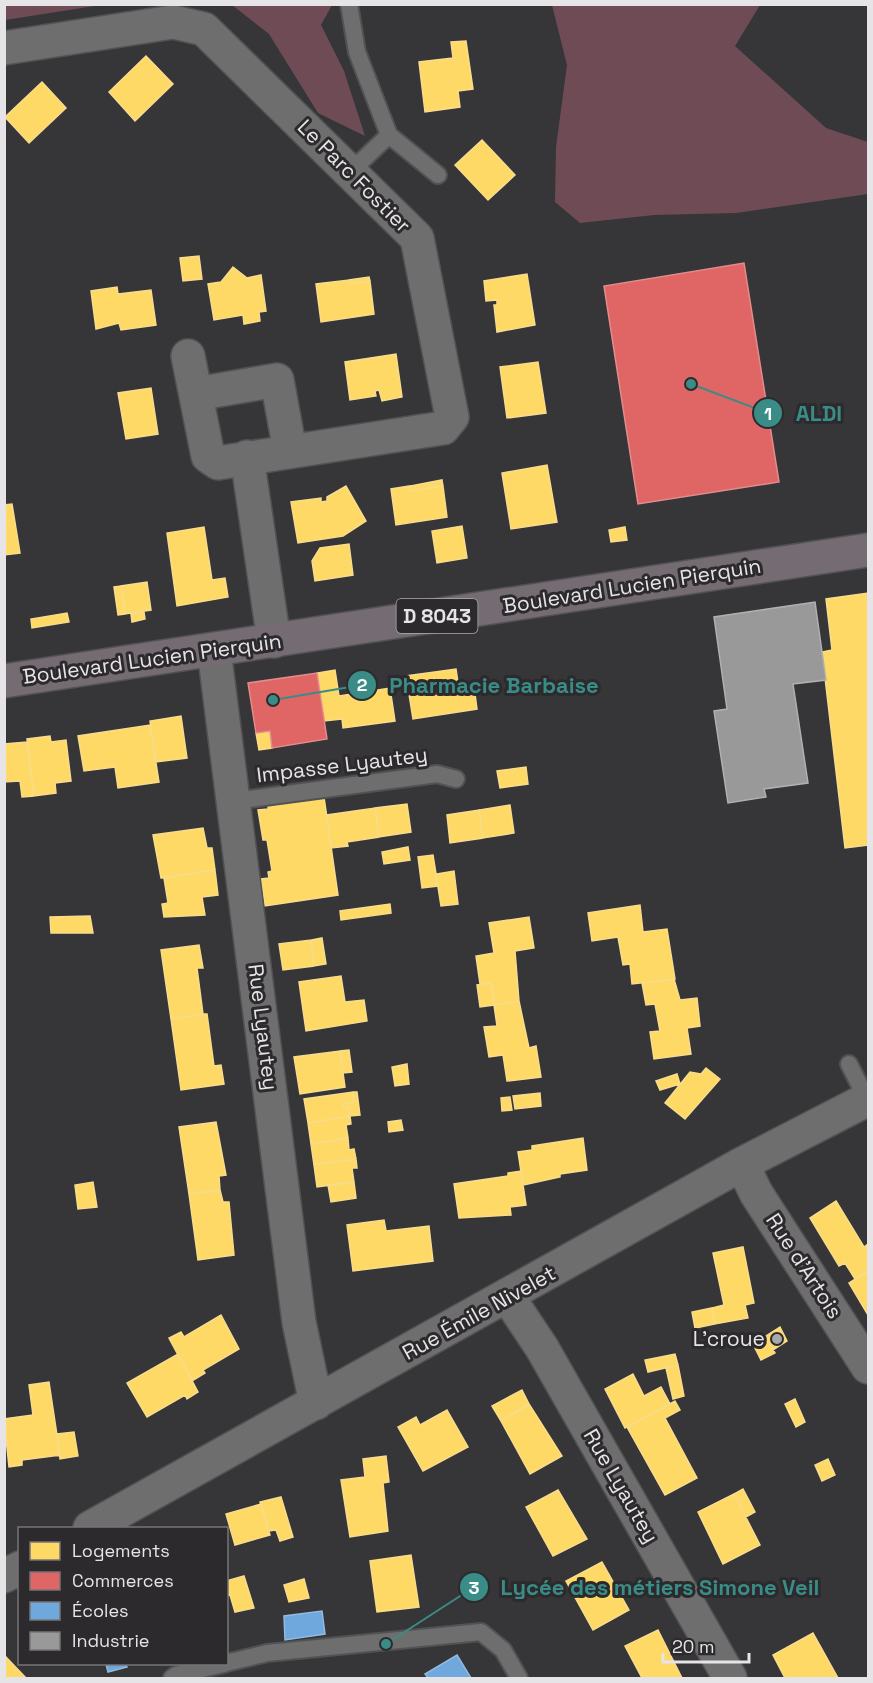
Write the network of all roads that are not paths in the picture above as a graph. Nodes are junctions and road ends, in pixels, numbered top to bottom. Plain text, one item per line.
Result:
1 (349, 4) edge
2 (4, 48) edge
3 (389, 135) junction
4 (350, 172) junction
5 (438, 175) dead end
6 (188, 356) dead end
7 (196, 394) junction
8 (290, 451) junction
9 (247, 458) junction
10 (868, 550) edge
11 (274, 641) junction
12 (214, 650) junction
13 (4, 681) edge
14 (456, 779) dead end
15 (234, 801) junction
16 (849, 1064) dead end
17 (868, 1100) edge
18 (742, 1164) junction
19 (508, 1297) junction
20 (868, 1367) edge
21 (316, 1403) junction
22 (92, 1527) edge
23 (18, 1569) edge
24 (4, 1576) edge
25 (228, 1662) edge
26 (217, 1665) edge
27 (172, 1678) edge
28 (519, 1678) edge
29 (730, 1678) edge

1 - 3 lane
2 - 4 street, Le Parc Fostier
3 - 4 lane
3 - 5 lane
4 - 8 street, Le Parc Fostier
6 - 7 street, Le Parc Fostier
7 - 8 street
7 - 9 street, Le Parc Fostier
8 - 9 street, Le Parc Fostier
9 - 11 street
10 - 11 main road, Boulevard Lucien Pierquin / D 8043
11 - 12 main road, Boulevard Lucien Pierquin / D 8043
12 - 13 main road, Boulevard Lucien Pierquin / D 8043
12 - 15 street, Rue Lyautey
14 - 15 lane, Impasse Lyautey
15 - 21 street, Rue Lyautey
16 - 17 lane
17 - 18 street, Rue Émile Nivelet
18 - 19 street, Rue Émile Nivelet
18 - 20 street, Rue d'Artois
19 - 21 street, Rue Émile Nivelet
19 - 29 street, Rue Lyautey
21 - 22 street, Rue Émile Nivelet
23 - 24 street
25 - 28 lane
26 - 27 lane

